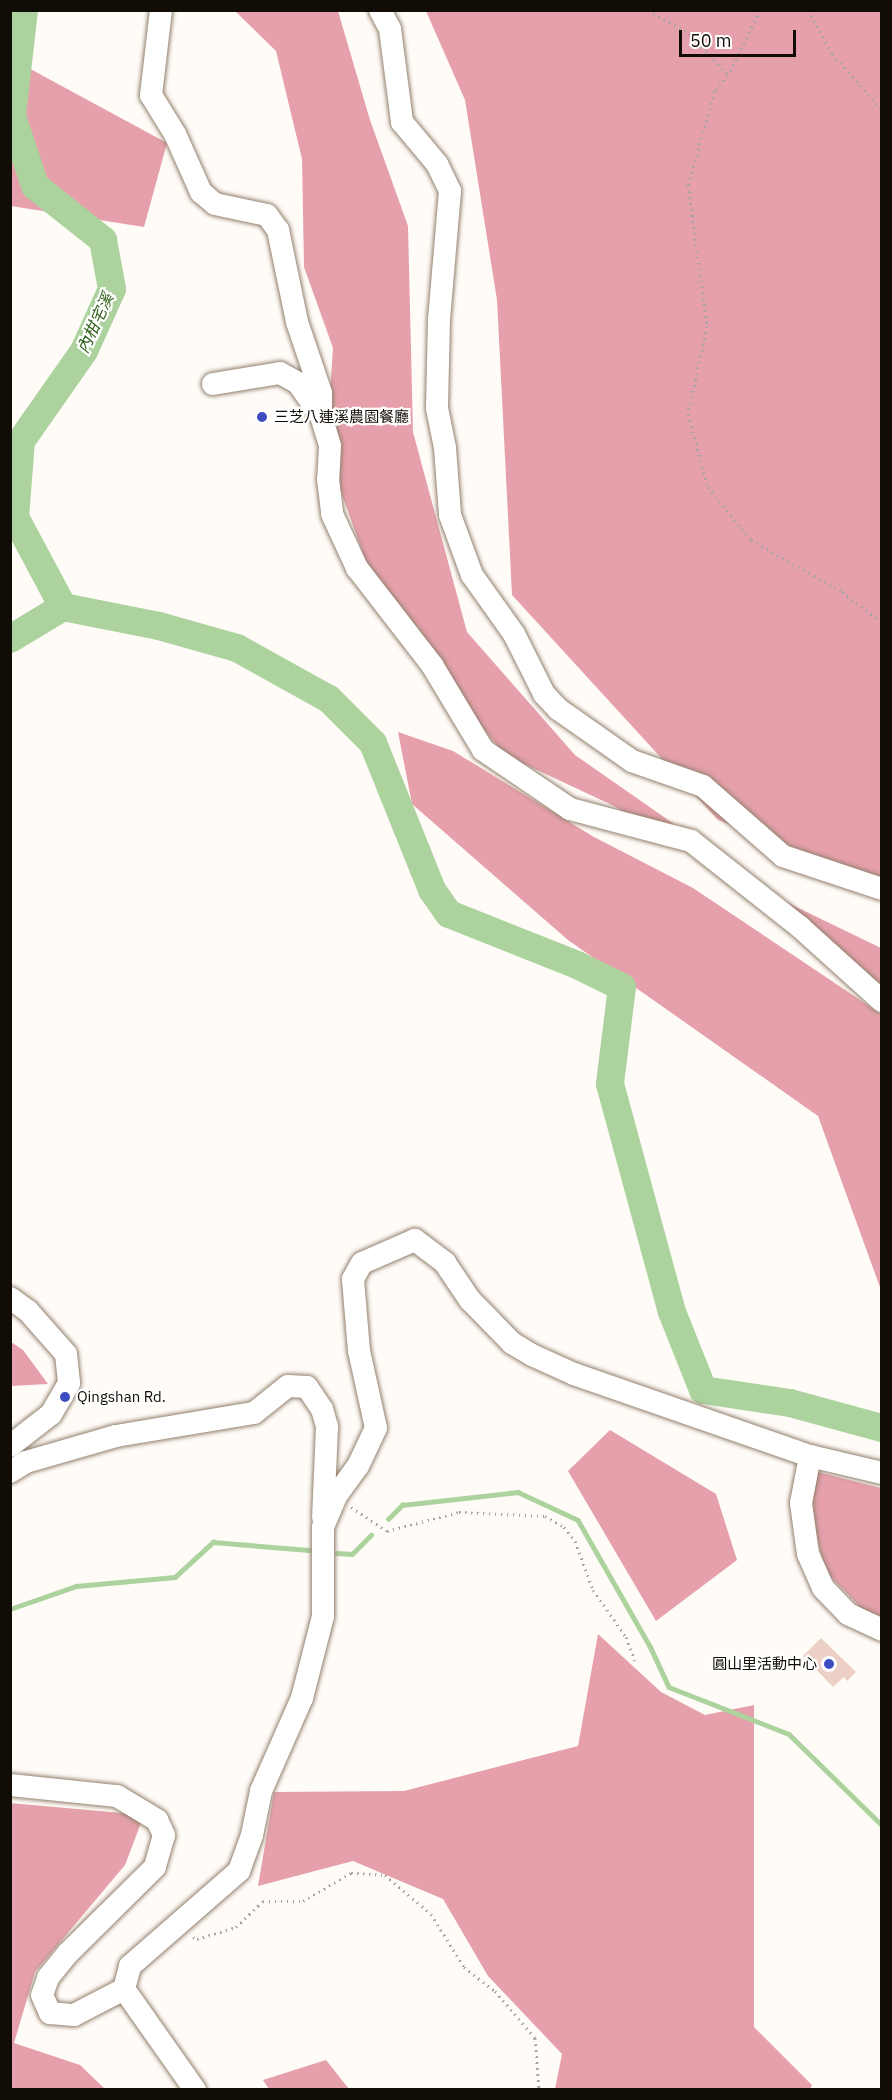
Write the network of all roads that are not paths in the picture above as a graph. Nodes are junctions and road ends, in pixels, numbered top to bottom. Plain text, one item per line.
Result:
1 (161, 10) edge
2 (380, 10) edge
3 (213, 384) dead end
4 (321, 416) junction
5 (882, 889) edge
6 (882, 1001) edge
7 (10, 1298) edge
8 (10, 1446) edge
9 (810, 1456) junction
10 (10, 1472) edge
11 (882, 1473) edge
12 (323, 1527) junction
13 (882, 1630) edge
14 (10, 1785) edge
15 (124, 1989) junction
16 (195, 2090) edge

1 - 4 street
2 - 5 street
3 - 4 street
4 - 6 street
7 - 8 street
9 - 11 street
9 - 12 street
9 - 13 street
10 - 12 street
12 - 15 street
14 - 15 street
15 - 16 street

